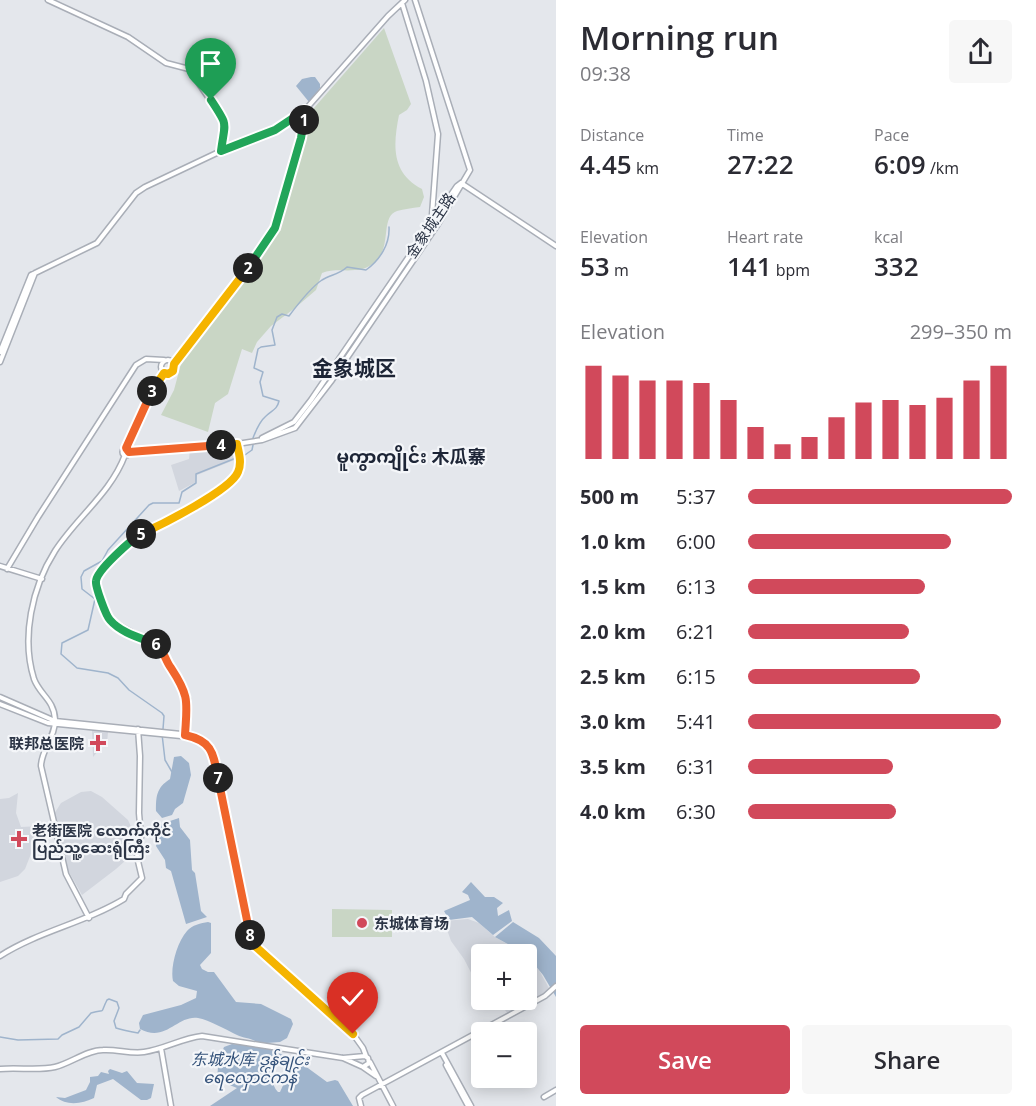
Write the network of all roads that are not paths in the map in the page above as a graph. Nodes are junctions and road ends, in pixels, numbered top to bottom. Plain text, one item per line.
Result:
1 (48, 0) edge
2 (415, 0) edge
3 (404, 1) edge
4 (305, 110) junction
5 (221, 151) junction
6 (461, 183) junction
7 (433, 221) junction
8 (438, 224) junction
9 (555, 245) edge
10 (1, 352) edge
11 (164, 360) junction
12 (0, 362) edge
13 (174, 364) junction
14 (164, 373) junction
15 (308, 407) junction
16 (237, 444) junction
17 (127, 452) junction
18 (0, 567) edge
19 (8, 569) junction
20 (42, 579) junction
21 (0, 697) edge
22 (0, 704) edge
23 (55, 723) junction
24 (137, 731) junction
25 (165, 733) junction
26 (185, 735) junction
27 (193, 737) junction
28 (89, 918) junction
29 (0, 956) edge
30 (556, 986) edge
31 (161, 1048) junction
32 (441, 1053) junction
33 (366, 1056) junction
34 (360, 1057) junction
35 (344, 1058) junction
36 (369, 1061) junction
37 (361, 1065) junction
38 (0, 1069) edge
39 (377, 1077) junction
40 (382, 1085) junction
41 (556, 1090) edge
42 (544, 1097) dead end
43 (171, 1106) edge
44 (361, 1106) edge
45 (393, 1106) edge
46 (470, 1106) edge

1 - 5 main road
2 - 6 main road
3 - 4 main road
3 - 7 main road
4 - 5 main road
4 - 13 main road
5 - 10 main road
6 - 7 main road, 金象城主路
6 - 8 main road, 金象城主路
6 - 9 main road
7 - 8 main road
7 - 15 main road, 金象城主路
8 - 15 main road, 金象城主路
10 - 12 main road
11 - 13 main road
11 - 14 main road
11 - 19 main road
13 - 14 main road
14 - 17 main road
15 - 16 main road, 金象城主路
16 - 17 main road, 金象城主路
16 - 26 main road
17 - 20 main road
18 - 19 main road
19 - 20 main road
20 - 23 main road
21 - 23 main road
22 - 23 main road
23 - 24 main road
23 - 28 main road
24 - 25 main road
24 - 28 main road
25 - 26 main road
25 - 27 main road
26 - 27 main road
27 - 33 main road
28 - 29 main road
30 - 32 main road
31 - 35 main road
31 - 38 main road
31 - 43 main road
32 - 40 main road
32 - 46 main road
33 - 34 main road
33 - 36 main road
34 - 35 main road
34 - 37 main road
35 - 37 main road
36 - 37 main road
36 - 39 main road
37 - 39 main road
39 - 40 main road
40 - 44 main road
40 - 45 main road
41 - 42 main road

